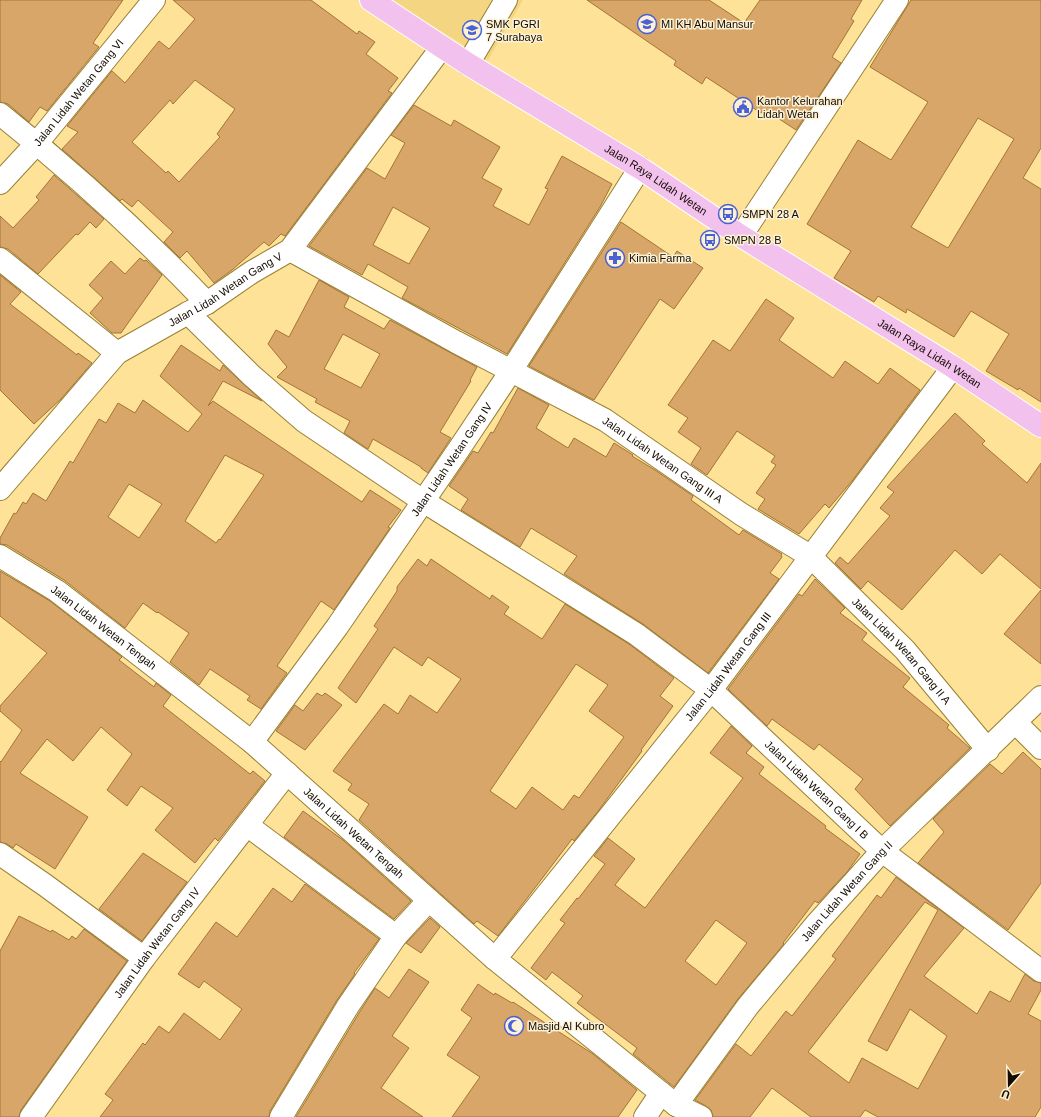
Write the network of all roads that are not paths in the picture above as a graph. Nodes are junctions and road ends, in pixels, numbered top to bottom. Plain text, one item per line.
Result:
1 (154, 0) edge
2 (371, 0) edge
3 (506, 0) edge
4 (896, 0) edge
5 (442, 47) junction
6 (468, 64) junction
7 (0, 114) edge
8 (36, 143) junction
9 (640, 168) junction
10 (0, 183) edge
11 (741, 236) junction
12 (290, 250) junction
13 (0, 259) edge
14 (207, 303) junction
15 (188, 313) junction
16 (117, 353) junction
17 (953, 367) junction
18 (511, 371) junction
19 (1041, 426) edge
20 (0, 489) edge
21 (423, 501) junction
22 (0, 556) edge
23 (810, 556) junction
24 (711, 690) junction
25 (1041, 697) edge
26 (1015, 722) junction
27 (252, 742) junction
28 (1041, 748) edge
29 (988, 750) junction
30 (287, 773) junction
31 (247, 825) junction
32 (882, 851) junction
33 (0, 854) edge
34 (429, 900) junction
35 (396, 936) junction
36 (144, 958) junction
37 (495, 960) junction
38 (1041, 971) edge
39 (669, 1099) junction
40 (31, 1117) edge
41 (281, 1117) edge
42 (645, 1117) edge
43 (701, 1117) edge

1 - 8 street, Jalan Lidah Wetan Gang VI
2 - 5 main road, Jalan Raya Lidah Wetan
3 - 6 street
4 - 11 street
5 - 6 main road, Jalan Raya Lidah Wetan
5 - 12 street, Jalan Lidah Wetan Gang V
6 - 9 main road, Jalan Raya Lidah Wetan
7 - 8 street
8 - 10 street, Jalan Lidah Wetan Gang VI
8 - 14 street
9 - 11 main road, Jalan Raya Lidah Wetan
9 - 18 street, Jalan Lidah Wetan Gang IV
11 - 17 main road, Jalan Raya Lidah Wetan
12 - 14 street, Jalan Lidah Wetan Gang V
12 - 18 street, Jalan Lidah Wetan Gang III A
13 - 16 street
14 - 15 street, Jalan Lidah Wetan Gang V
15 - 16 street, Jalan Lidah Wetan Gang V
15 - 21 street, Jalan Lidah Wetan Gang I B
16 - 20 street, Jalan Lidah Wetan Gang V
17 - 19 main road, Jalan Raya Lidah Wetan
17 - 23 street, Jalan Lidah Wetan Gang III
18 - 21 street, Jalan Lidah Wetan Gang IV
18 - 23 street, Jalan Lidah Wetan Gang III A
21 - 24 street, Jalan Lidah Wetan Gang I B
21 - 27 street, Jalan Lidah Wetan Gang IV
22 - 27 street, Jalan Lidah Wetan Tengah
23 - 24 street, Jalan Lidah Wetan Gang III
23 - 29 street, Jalan Lidah Wetan Gang II A
24 - 32 street, Jalan Lidah Wetan Gang I B
24 - 37 street, Jalan Lidah Wetan Gang III
25 - 26 street, Jalan Lidah Wetan Gang II
26 - 28 street
26 - 29 street, Jalan Lidah Wetan Gang II
27 - 30 street, Jalan Lidah Wetan Tengah
29 - 32 street, Jalan Lidah Wetan Gang II
30 - 31 street, Jalan Lidah Wetan Gang IV
30 - 34 street, Jalan Lidah Wetan Tengah
31 - 35 street
31 - 36 street, Jalan Lidah Wetan Gang IV
32 - 38 street, Jalan Lidah Wetan Gang I B
32 - 39 street, Jalan Lidah Wetan Gang II
33 - 36 street
34 - 35 street
34 - 37 street, Jalan Lidah Wetan Tengah
35 - 41 street
36 - 40 street, Jalan Lidah Wetan Gang IV
37 - 39 street, Jalan Lidah Wetan Tengah
39 - 42 street, Jalan Lidah Wetan Gang II
39 - 43 street, Jalan Lidah Wetan Tengah

